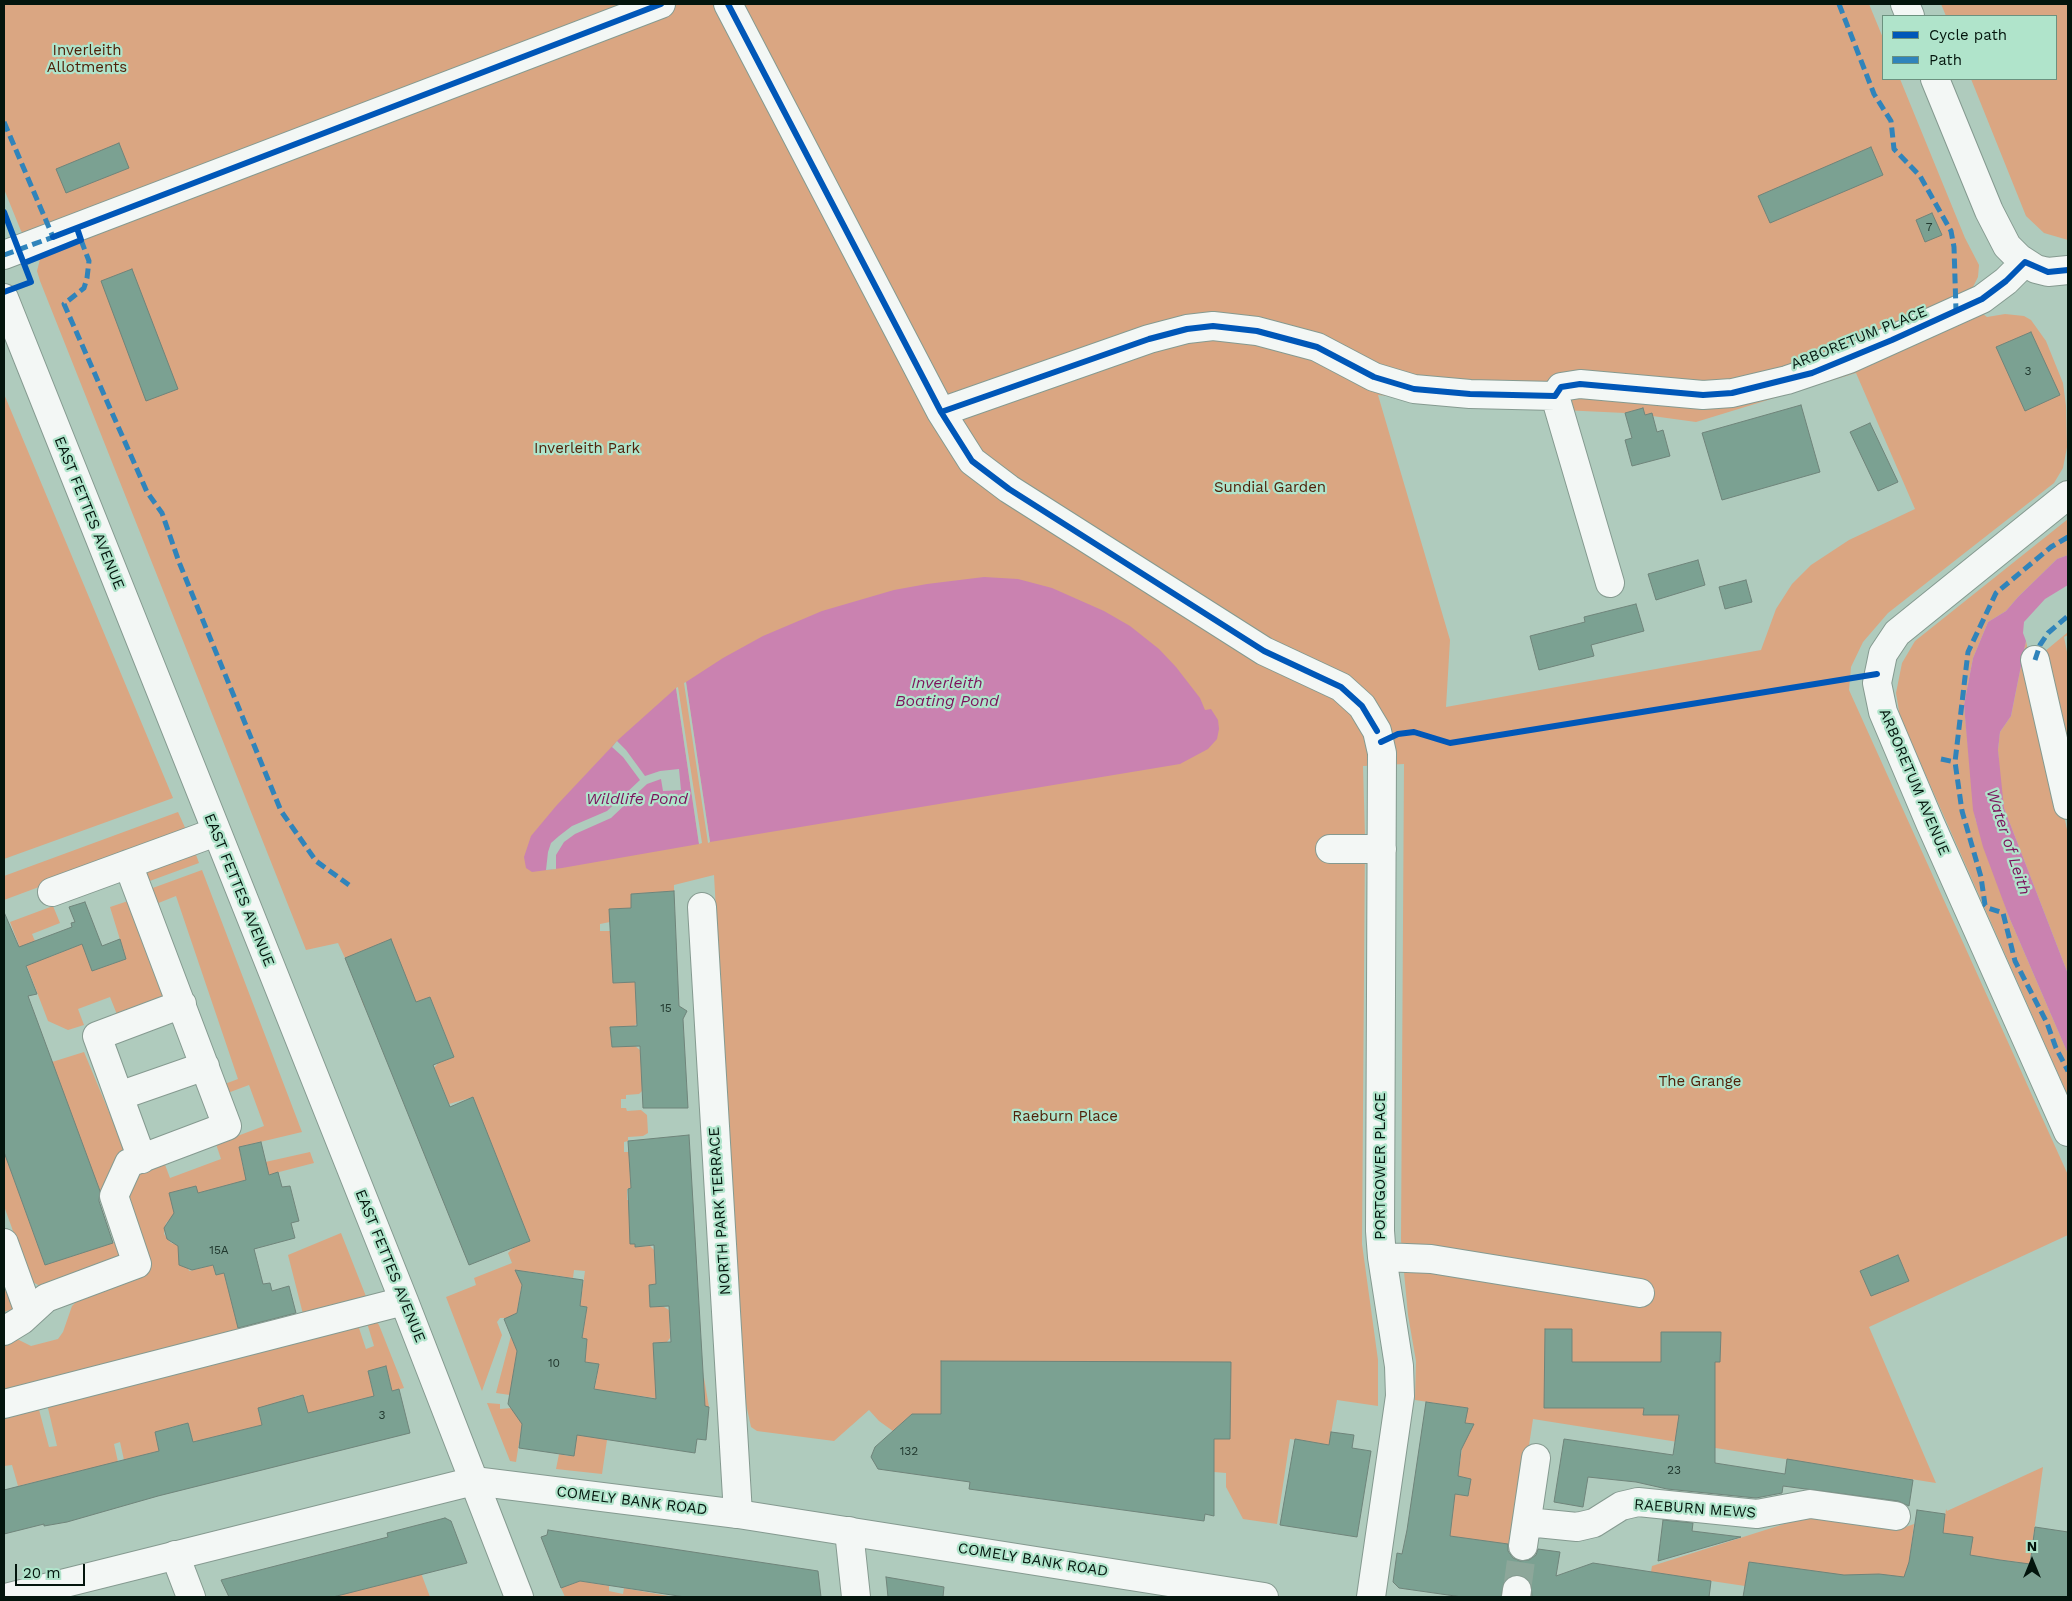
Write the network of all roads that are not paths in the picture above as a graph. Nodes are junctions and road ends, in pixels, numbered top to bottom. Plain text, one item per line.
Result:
1 (661, 4) edge
2 (728, 4) edge
3 (1936, 80) edge
4 (4, 254) edge
5 (2025, 262) junction
6 (2068, 270) edge
7 (4, 298) edge
8 (1556, 396) junction
9 (942, 412) junction
10 (2068, 495) edge
11 (1610, 583) dead end
12 (2035, 660) dead end
13 (2068, 805) edge
14 (216, 832) junction
15 (1330, 849) dead end
16 (1382, 849) junction
17 (128, 864) junction
18 (52, 892) dead end
19 (702, 908) dead end
20 (182, 1004) junction
21 (205, 1066) junction
22 (119, 1096) junction
23 (2068, 1132) edge
24 (142, 1158) junction
25 (4, 1243) edge
26 (1382, 1257) junction
27 (1640, 1293) dead end
28 (404, 1301) junction
29 (29, 1312) junction
30 (4, 1331) edge
31 (4, 1404) edge
32 (1536, 1458) dead end
33 (474, 1481) junction
34 (738, 1514) junction
35 (1896, 1516) dead end
36 (849, 1531) junction
37 (175, 1555) junction
38 (9, 1597) edge
39 (191, 1597) edge
40 (519, 1597) edge
41 (856, 1597) edge
42 (1263, 1597) edge
43 (1371, 1597) edge

1 - 4 street
2 - 9 street, PORTGOWER PLACE
3 - 5 street
5 - 6 street
5 - 8 street, ARBORETUM PLACE
7 - 14 street, EAST FETTES AVENUE
8 - 9 street
8 - 11 street
9 - 16 street, PORTGOWER PLACE
10 - 23 street, ARBORETUM AVENUE
12 - 13 street
14 - 17 street
14 - 28 street, EAST FETTES AVENUE
15 - 16 street
16 - 26 street, PORTGOWER PLACE
17 - 18 street
17 - 20 street
19 - 34 street, NORTH PARK TERRACE
20 - 21 street
20 - 22 street
21 - 22 street
21 - 24 street
22 - 24 street
24 - 29 street
25 - 29 street
26 - 27 street
26 - 43 street, PORTGOWER PLACE
28 - 31 street
28 - 33 street, EAST FETTES AVENUE
29 - 30 street
32 - 35 street, RAEBURN MEWS
33 - 34 street, COMELY BANK ROAD
33 - 37 street, COMELY BANK ROAD
33 - 40 street, EAST FETTES AVENUE
34 - 36 street, COMELY BANK ROAD
36 - 41 street
36 - 42 street, COMELY BANK ROAD
37 - 38 street, COMELY BANK ROAD
37 - 39 street

